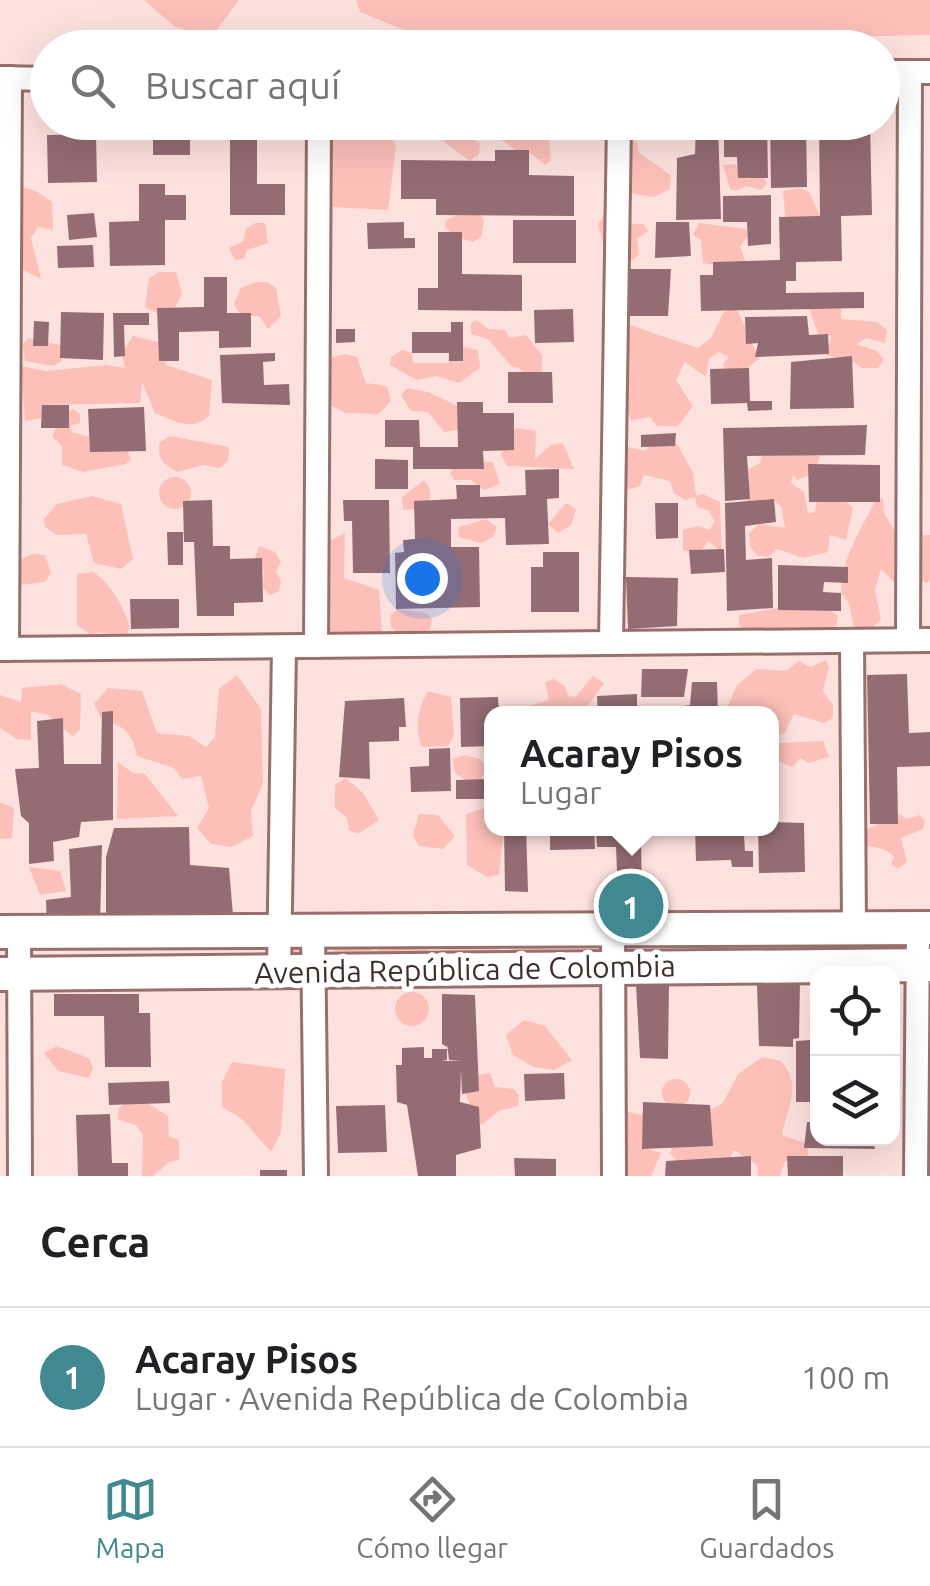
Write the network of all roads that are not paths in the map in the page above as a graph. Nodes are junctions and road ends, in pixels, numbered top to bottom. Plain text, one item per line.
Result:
1 (920, 72) edge
2 (5, 78) edge
3 (319, 140) edge
4 (619, 140) edge
5 (919, 640) edge
6 (852, 641) junction
7 (611, 643) junction
8 (284, 646) junction
9 (316, 646) junction
10 (3, 649) edge
11 (854, 927) junction
12 (924, 928) edge
13 (313, 930) junction
14 (613, 930) junction
15 (280, 931) junction
16 (10, 932) edge
17 (924, 965) edge
18 (614, 967) junction
19 (314, 970) junction
20 (279, 971) junction
21 (10, 973) edge
22 (20, 1176) edge
23 (316, 1176) edge
24 (614, 1176) edge
25 (916, 1176) edge

1 - 5 street
2 - 10 street
3 - 9 street
4 - 7 street
5 - 6 street
6 - 7 street
6 - 11 street
7 - 9 street
8 - 9 street
8 - 10 street
8 - 15 street
11 - 12 street, Avenida República de Colombia
11 - 14 street, Avenida República de Colombia
12 - 17 street
13 - 14 street, Avenida República de Colombia
13 - 15 street, Avenida República de Colombia
13 - 19 street
14 - 18 street
15 - 16 street, Avenida República de Colombia
15 - 20 street
16 - 21 street
17 - 18 street, Avenida República de Colombia
17 - 25 street
18 - 19 street, Avenida República de Colombia
18 - 24 street
19 - 20 street, Avenida República de Colombia
19 - 23 street
20 - 21 street, Avenida República de Colombia
21 - 22 street

